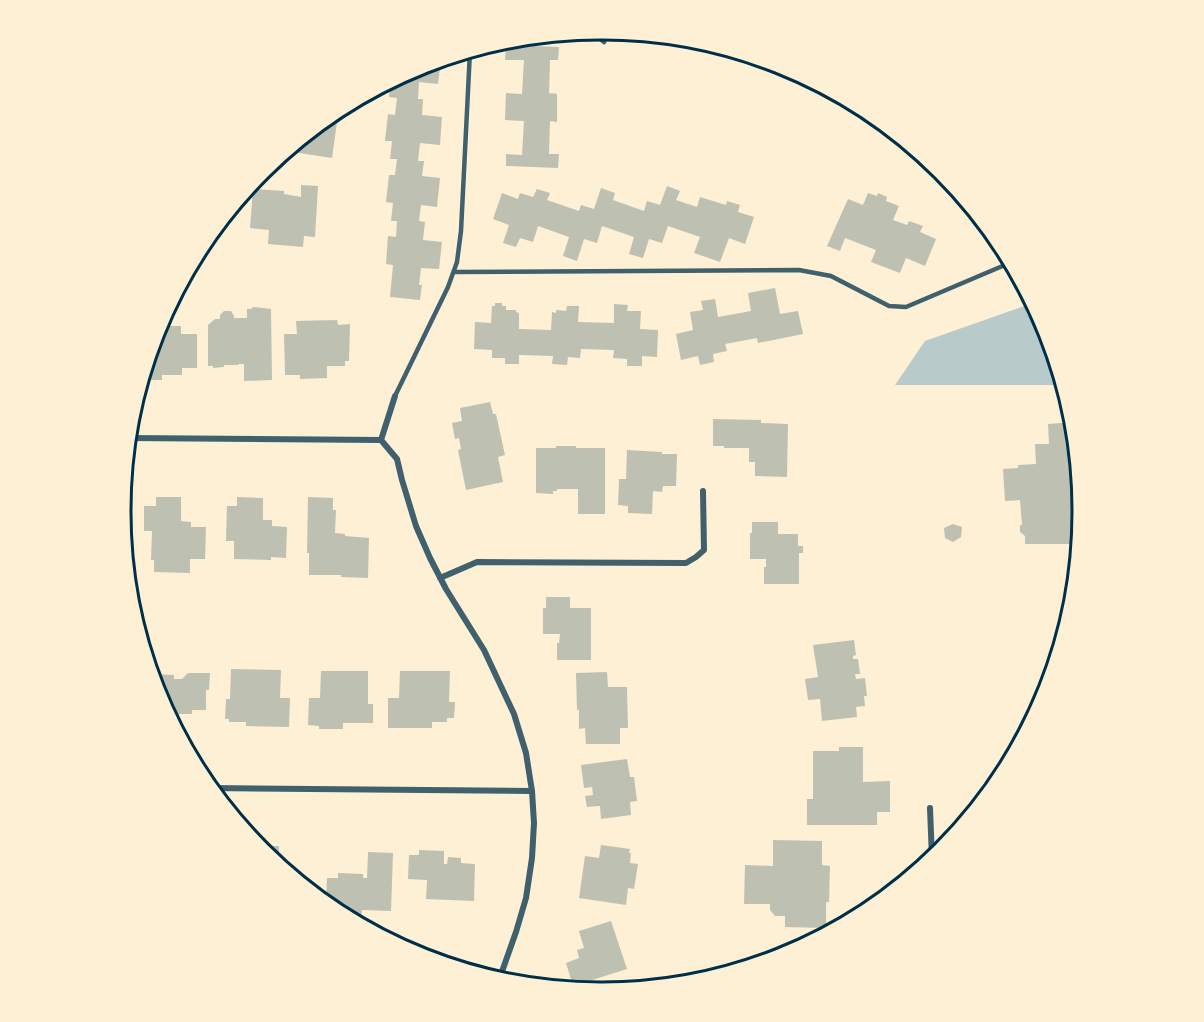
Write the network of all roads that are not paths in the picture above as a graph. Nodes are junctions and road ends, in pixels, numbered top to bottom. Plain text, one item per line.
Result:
1 (601, 40) edge
2 (604, 42) dead end
3 (470, 60) edge
4 (1003, 266) edge
5 (454, 272) junction
6 (395, 396) joint
7 (138, 438) edge
8 (381, 440) junction
9 (703, 490) dead end
10 (440, 578) junction
11 (223, 788) edge
12 (532, 791) junction
13 (930, 808) dead end
14 (932, 847) edge
15 (502, 970) edge

1 - 2 lane
3 - 5 lane
4 - 5 lane
5 - 6 lane
6 - 8 street
7 - 8 street
8 - 10 street
9 - 10 street
10 - 12 street
11 - 12 street
12 - 15 street
13 - 14 street

